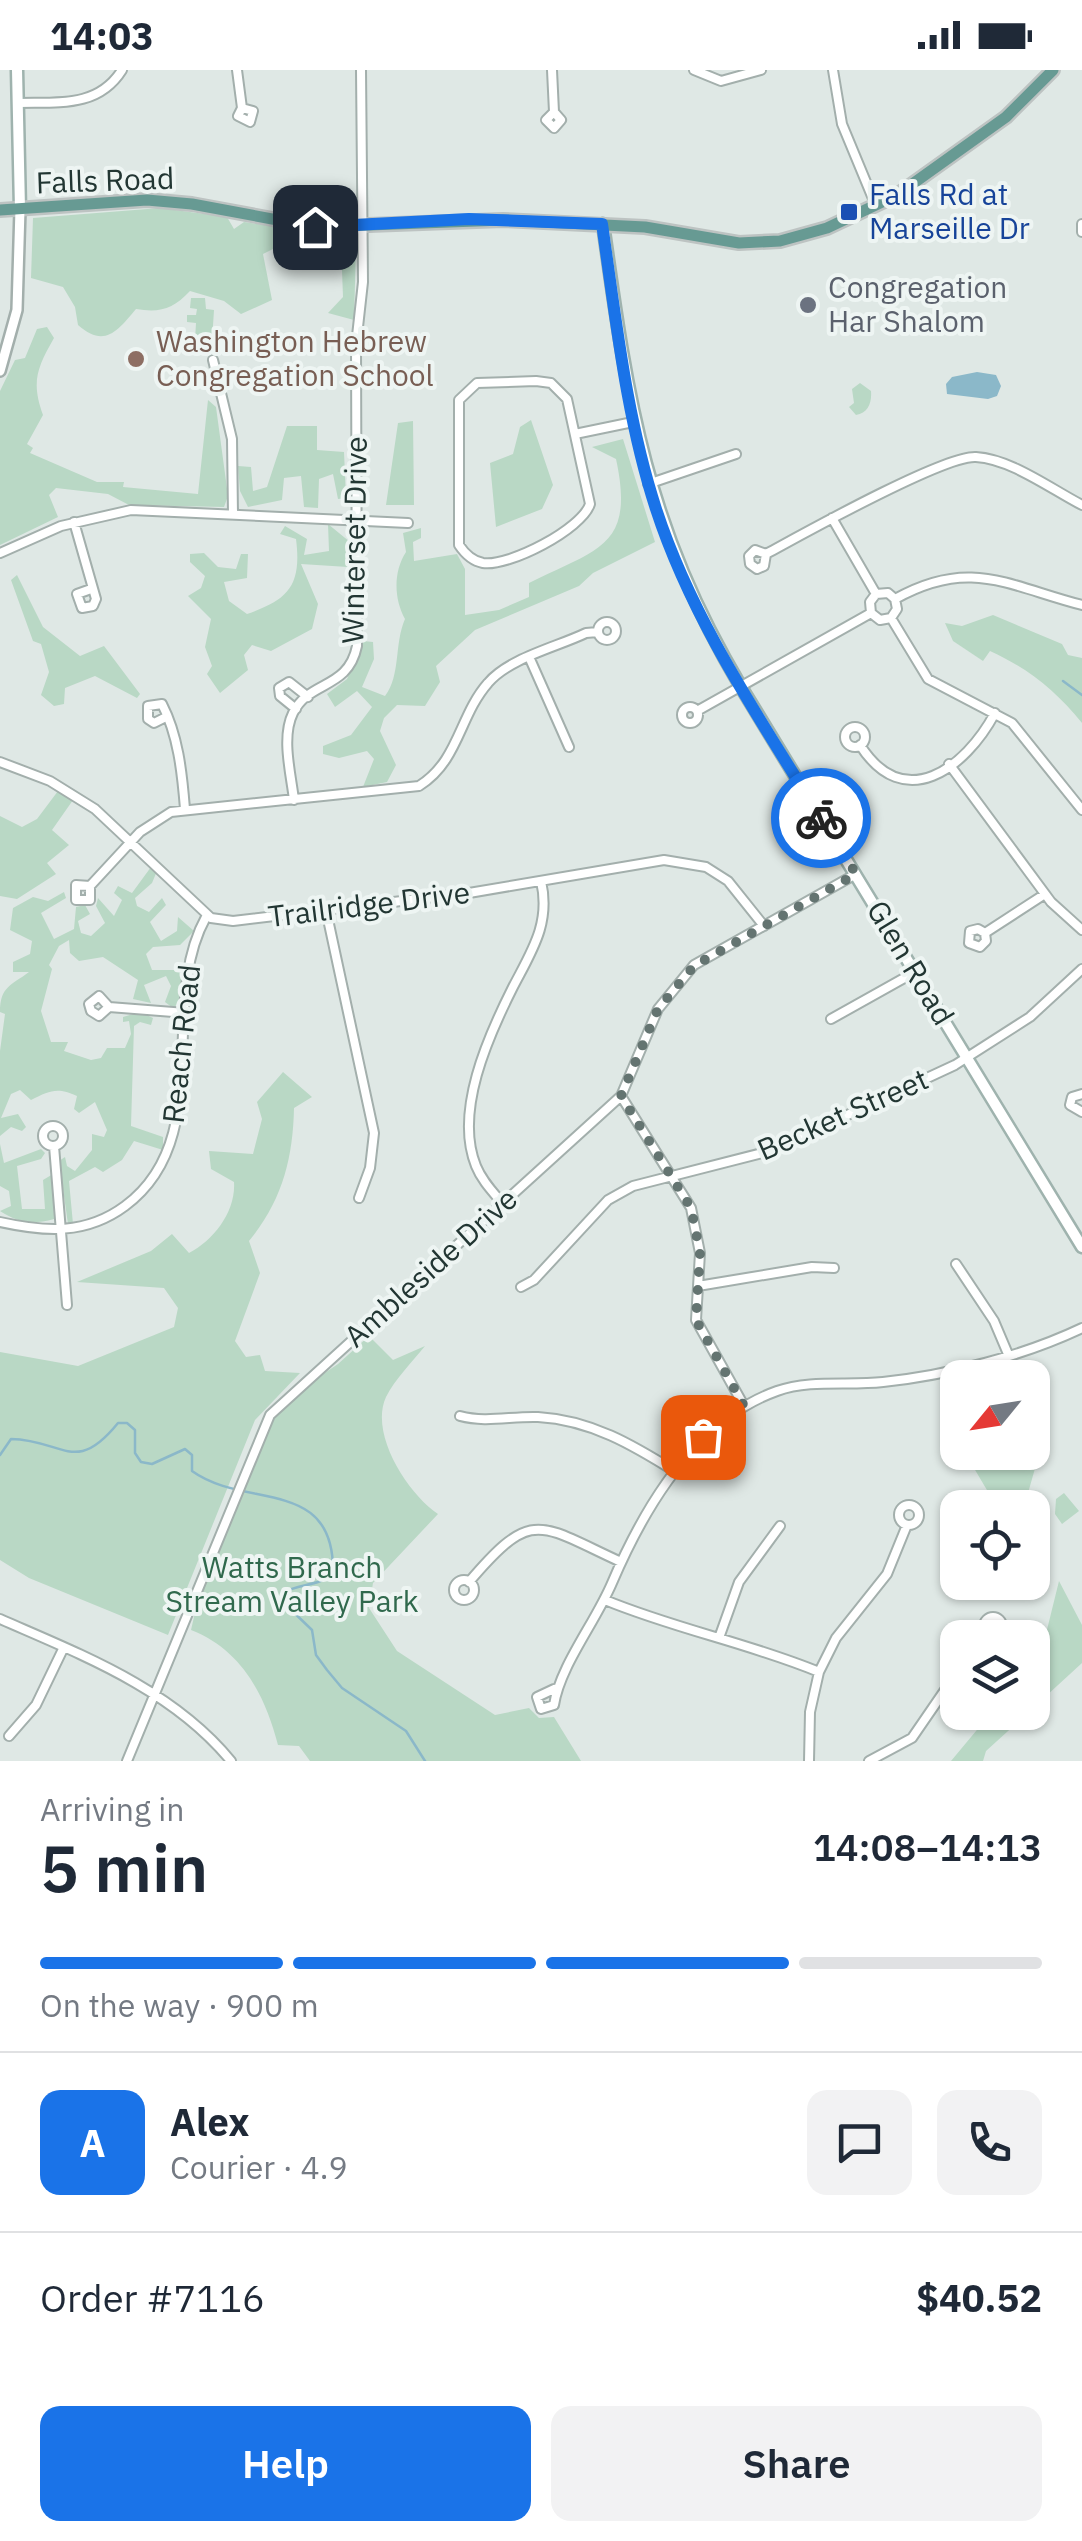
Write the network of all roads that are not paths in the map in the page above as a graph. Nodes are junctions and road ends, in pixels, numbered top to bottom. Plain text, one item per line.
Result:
1 (17, 70) edge
2 (122, 70) edge
3 (237, 70) edge
4 (361, 70) edge
5 (552, 70) edge
6 (694, 70) edge
7 (761, 70) edge
8 (833, 70) edge
9 (1054, 70) edge
10 (18, 103) junction
11 (242, 108) dead end
12 (554, 112) dead end
13 (876, 206) junction
14 (20, 209) junction
15 (0, 210) edge
16 (602, 224) junction
17 (1082, 224) edge
18 (363, 227) junction
19 (1082, 232) edge
20 (213, 360) dead end
21 (0, 371) edge
22 (633, 422) junction
23 (574, 434) junction
24 (736, 454) dead end
25 (648, 484) junction
26 (1082, 505) edge
27 (233, 514) junction
28 (832, 518) junction
29 (357, 521) junction
30 (74, 522) junction
31 (408, 524) dead end
32 (0, 553) edge
33 (766, 554) dead end
34 (91, 590) dead end
35 (876, 594) junction
36 (895, 600) junction
37 (1082, 605) edge
38 (871, 613) junction
39 (890, 618) junction
40 (598, 632) dead end
41 (530, 659) junction
42 (741, 687) junction
43 (308, 697) junction
44 (296, 708) junction
45 (697, 711) dead end
46 (995, 713) junction
47 (164, 718) dead end
48 (860, 745) dead end
49 (568, 746) dead end
50 (0, 762) edge
51 (950, 764) junction
52 (294, 800) junction
53 (185, 809) junction
54 (1082, 810) edge
55 (131, 842) junction
56 (856, 874) junction
57 (541, 881) junction
58 (90, 886) dead end
59 (1045, 894) junction
60 (326, 910) junction
61 (206, 917) junction
62 (764, 926) junction
63 (1082, 930) edge
64 (985, 933) dead end
65 (1082, 969) edge
66 (915, 972) junction
67 (109, 1007) dead end
68 (186, 1014) junction
69 (831, 1019) dead end
70 (966, 1058) junction
71 (1082, 1094) edge
72 (621, 1096) junction
73 (1082, 1112) edge
74 (54, 1146) dead end
75 (671, 1174) junction
76 (359, 1198) dead end
77 (503, 1204) junction
78 (0, 1222) edge
79 (1082, 1222) edge
80 (1070, 1228) junction
81 (60, 1231) junction
82 (1082, 1247) edge
83 (956, 1264) dead end
84 (834, 1268) dead end
85 (698, 1286) junction
86 (521, 1287) dead end
87 (67, 1305) dead end
88 (1082, 1328) edge
89 (1008, 1354) junction
90 (744, 1406) junction
91 (460, 1416) dead end
92 (676, 1472) junction
93 (907, 1525) dead end
94 (780, 1526) dead end
95 (621, 1562) junction
96 (470, 1582) dead end
97 (605, 1600) junction
98 (0, 1619) edge
99 (718, 1638) junction
100 (64, 1646) junction
101 (819, 1672) junction
102 (554, 1689) dead end
103 (156, 1695) junction
104 (940, 1697) edge
105 (9, 1736) dead end
106 (127, 1761) edge
107 (230, 1761) edge
108 (808, 1761) edge
109 (869, 1761) edge

1 - 10 main road
2 - 10 street
3 - 11 street
4 - 18 street, Winterset Drive
5 - 12 street
6 - 7 street
8 - 13 street
9 - 13 main road, Falls Road
10 - 14 main road
13 - 16 main road, Falls Road
14 - 15 main road, Falls Road
14 - 18 main road, Falls Road
14 - 21 street
16 - 18 main road, Falls Road
16 - 22 main road, Glen Road
17 - 19 street
18 - 29 street, Winterset Drive
20 - 27 street
22 - 23 street
22 - 25 main road, Glen Road
23 - 23 street
24 - 25 street
25 - 42 main road, Glen Road
26 - 28 street
27 - 29 street
27 - 30 street
28 - 33 street
28 - 35 street
29 - 31 street
29 - 43 street, Winterset Drive
30 - 32 street
30 - 34 street
35 - 36 street
35 - 38 street
36 - 37 street
36 - 39 street
38 - 39 street
38 - 42 street
39 - 46 street
40 - 41 street
41 - 49 street
41 - 52 street
42 - 45 street
42 - 56 main road, Glen Road
43 - 44 street, Winterset Drive
43 - 44 street
44 - 52 street
46 - 51 street
46 - 54 street
47 - 53 street
48 - 51 street
50 - 55 street
51 - 59 street
52 - 53 street
53 - 55 street
55 - 58 street
55 - 61 street
56 - 62 street, Ambleside Drive
56 - 66 main road, Glen Road
57 - 60 street, Trailridge Drive
57 - 62 street, Trailridge Drive
57 - 77 street
59 - 63 street
59 - 64 street
60 - 61 street, Trailridge Drive
60 - 76 street
61 - 68 street, Reach Road
62 - 72 street, Ambleside Drive
65 - 70 street, Becket Street
66 - 69 street
66 - 70 main road, Glen Road
67 - 68 street
68 - 81 street, Reach Road
70 - 75 street, Becket Street
70 - 80 main road, Glen Road
71 - 73 street
72 - 75 street
72 - 77 street, Ambleside Drive
74 - 81 street
75 - 85 street
75 - 86 street, Becket Street
77 - 103 street, Ambleside Drive
78 - 81 street, Reach Road
79 - 80 street
80 - 82 main road, Glen Road
81 - 87 street
83 - 89 street
84 - 85 street
85 - 90 street
88 - 89 street
89 - 90 street
90 - 92 street
91 - 92 street
92 - 95 street
93 - 101 street
94 - 99 street
95 - 96 street
95 - 97 street
97 - 99 street
97 - 102 street
98 - 100 street
99 - 101 street
100 - 103 street
100 - 105 street
101 - 108 street
103 - 106 street, Ambleside Drive
103 - 107 street
104 - 109 street

